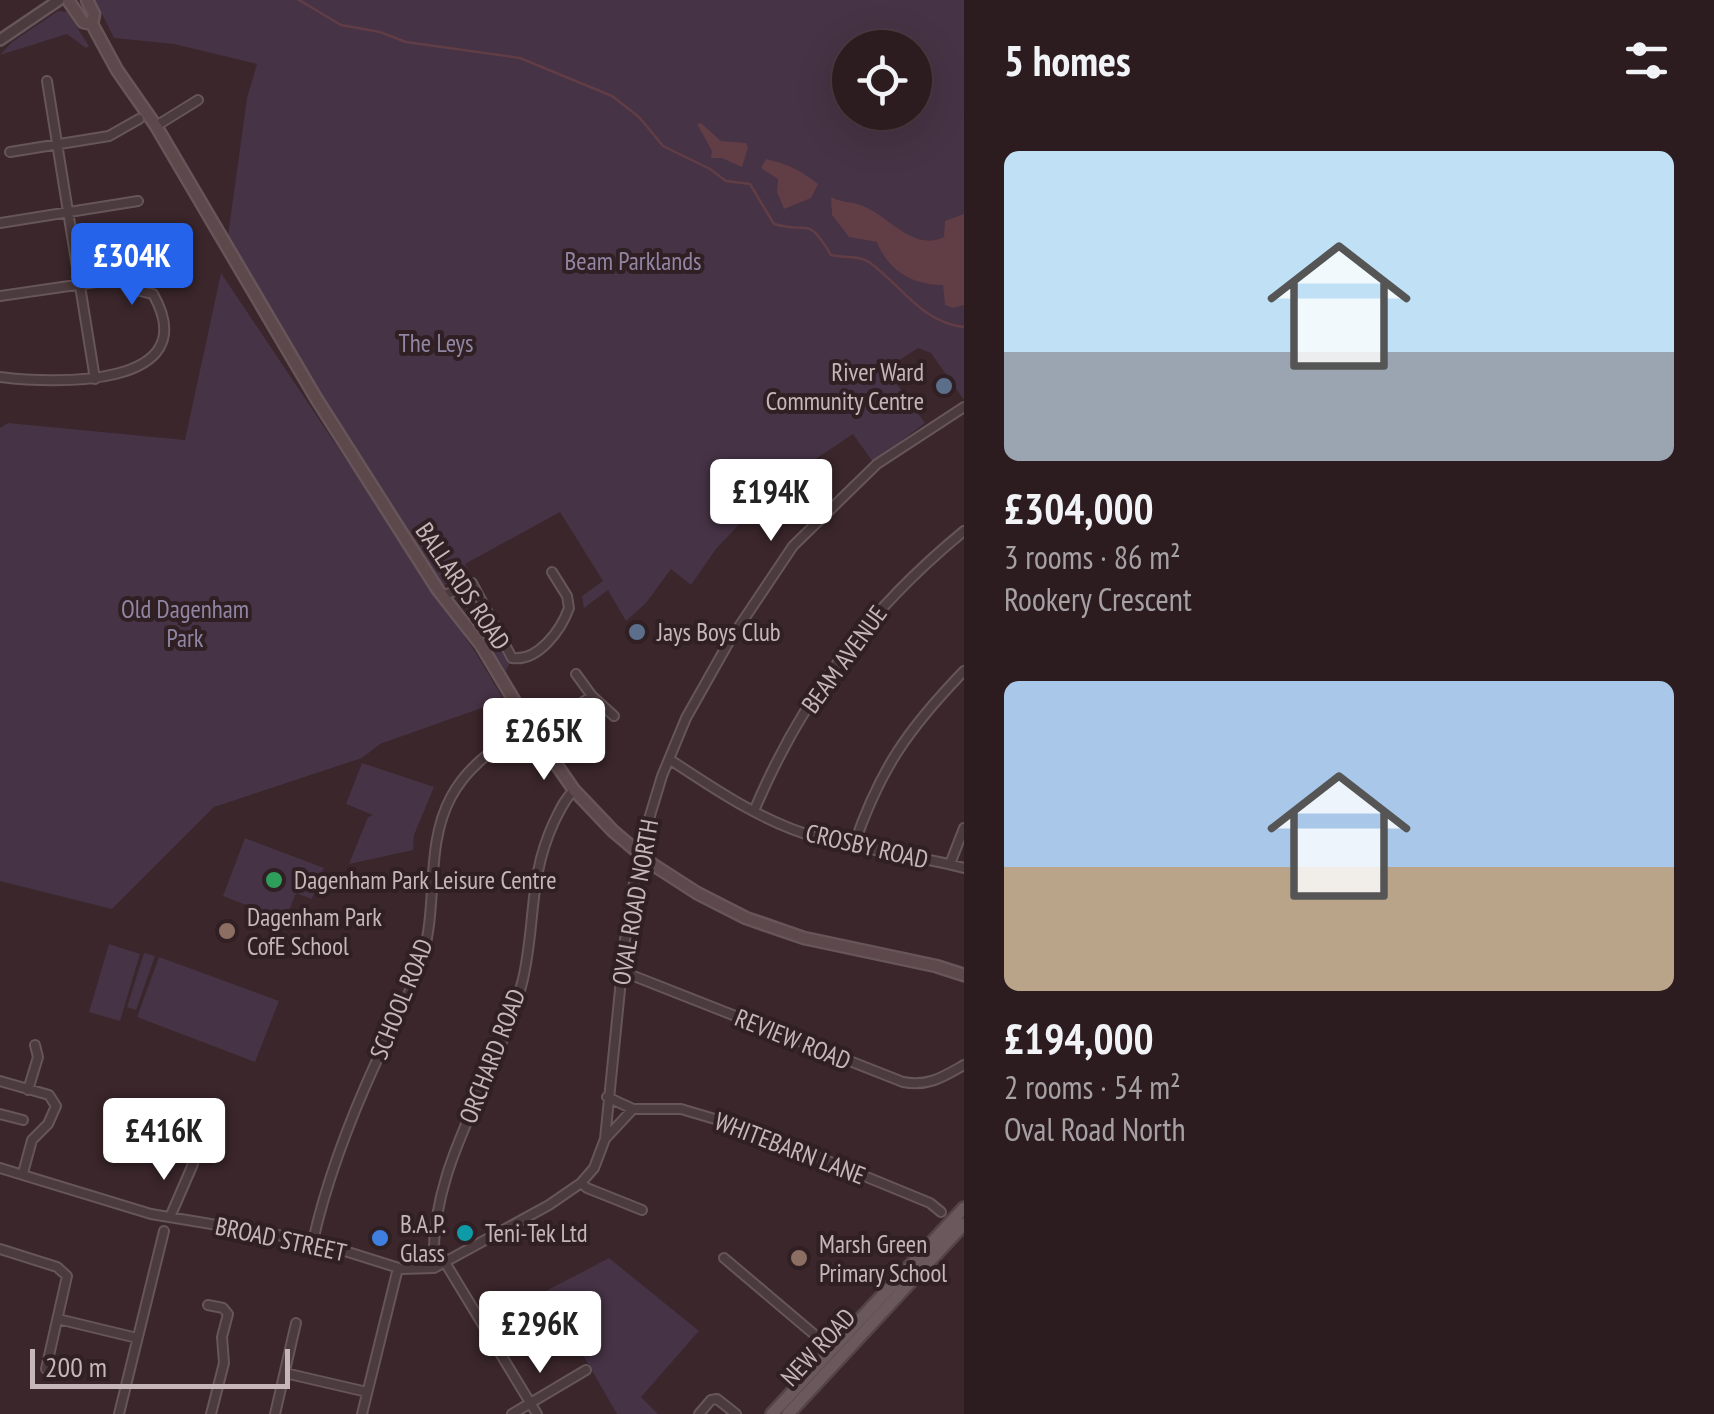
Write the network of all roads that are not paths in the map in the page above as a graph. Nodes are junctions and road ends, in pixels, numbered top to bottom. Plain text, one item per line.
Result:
1 (59, 0) edge
2 (68, 0) edge
3 (86, 0) edge
4 (92, 24) junction
5 (0, 40) edge
6 (47, 81) dead end
7 (198, 100) dead end
8 (139, 119) dead end
9 (156, 126) junction
10 (58, 144) junction
11 (10, 152) dead end
12 (138, 201) dead end
13 (68, 214) junction
14 (0, 224) edge
15 (78, 284) junction
16 (0, 296) edge
17 (0, 377) edge
18 (95, 378) junction
19 (964, 407) edge
20 (964, 531) edge
21 (552, 572) dead end
22 (443, 596) junction
23 (964, 671) edge
24 (576, 674) dead end
25 (592, 696) junction
26 (614, 716) dead end
27 (532, 730) junction
28 (668, 759) junction
29 (574, 790) junction
30 (754, 811) junction
31 (964, 828) edge
32 (854, 846) junction
33 (638, 852) junction
34 (950, 864) junction
35 (964, 868) edge
36 (621, 972) junction
37 (964, 975) edge
38 (35, 1045) dead end
39 (964, 1065) edge
40 (0, 1081) edge
41 (28, 1090) junction
42 (607, 1097) junction
43 (633, 1109) junction
44 (0, 1114) edge
45 (22, 1120) dead end
46 (605, 1139) junction
47 (194, 1164) dead end
48 (0, 1168) edge
49 (23, 1173) junction
50 (581, 1183) junction
51 (964, 1208) edge
52 (642, 1210) dead end
53 (941, 1212) dead end
54 (170, 1217) junction
55 (964, 1224) edge
56 (164, 1232) dead end
57 (313, 1241) junction
58 (0, 1249) edge
59 (724, 1258) dead end
60 (446, 1264) junction
61 (398, 1268) junction
62 (434, 1268) junction
63 (208, 1305) dead end
64 (58, 1319) junction
65 (296, 1323) dead end
66 (138, 1338) junction
67 (836, 1353) junction
68 (46, 1370) dead end
69 (586, 1370) dead end
70 (285, 1372) junction
71 (366, 1392) junction
72 (532, 1404) junction
73 (119, 1414) edge
74 (211, 1414) edge
75 (275, 1414) edge
76 (362, 1414) edge
77 (512, 1414) edge
78 (537, 1414) edge
79 (699, 1414) edge
80 (736, 1414) edge
81 (772, 1414) edge
82 (788, 1414) edge

1 - 5 street
2 - 4 main road, BALLARDS ROAD
3 - 4 main road, BALLARDS ROAD
4 - 9 main road, BALLARDS ROAD
6 - 10 street
7 - 9 street
8 - 10 street
9 - 22 main road, BALLARDS ROAD
10 - 11 street
10 - 13 street
12 - 13 street
13 - 14 street
13 - 15 street
15 - 16 street
15 - 18 street
15 - 18 street
17 - 18 street
19 - 28 street, OVAL ROAD NORTH
20 - 30 street, BEAM AVENUE
21 - 22 street
22 - 27 main road, BALLARDS ROAD
23 - 32 street
24 - 25 street
25 - 26 street
25 - 27 street, SCHOOL ROAD
27 - 29 main road, BALLARDS ROAD
27 - 57 street, SCHOOL ROAD
28 - 30 street, CROSBY ROAD
28 - 33 street, OVAL ROAD NORTH
29 - 33 main road, BALLARDS ROAD
29 - 62 street, ORCHARD ROAD
30 - 32 street, CROSBY ROAD
31 - 34 street
32 - 34 street, CROSBY ROAD
33 - 36 street, OVAL ROAD NORTH
33 - 37 main road, BALLARDS ROAD
34 - 35 street, CROSBY ROAD
36 - 39 street, REVIEW ROAD
36 - 42 street, OVAL ROAD NORTH
38 - 41 street
40 - 41 street
41 - 49 street
42 - 43 street, WHITEBARN LANE
42 - 46 street
43 - 46 street
43 - 53 street, WHITEBARN LANE
44 - 45 street
46 - 50 street
47 - 54 street
48 - 49 street, BROAD STREET
49 - 54 street, BROAD STREET
50 - 52 street
50 - 60 street
51 - 67 main road, NEW ROAD
54 - 57 street, BROAD STREET
55 - 67 main road, NEW ROAD
56 - 66 street
57 - 61 street, BROAD STREET
58 - 64 street
59 - 67 street
60 - 62 street, BROAD STREET
60 - 72 street
61 - 62 street, BROAD STREET
61 - 71 street
63 - 74 street
64 - 66 street
64 - 68 street
65 - 70 street
66 - 73 street
67 - 81 main road, NEW ROAD
67 - 82 main road, NEW ROAD
69 - 72 street
70 - 71 street
70 - 75 street
71 - 76 street
72 - 77 street
72 - 78 street
79 - 80 street

